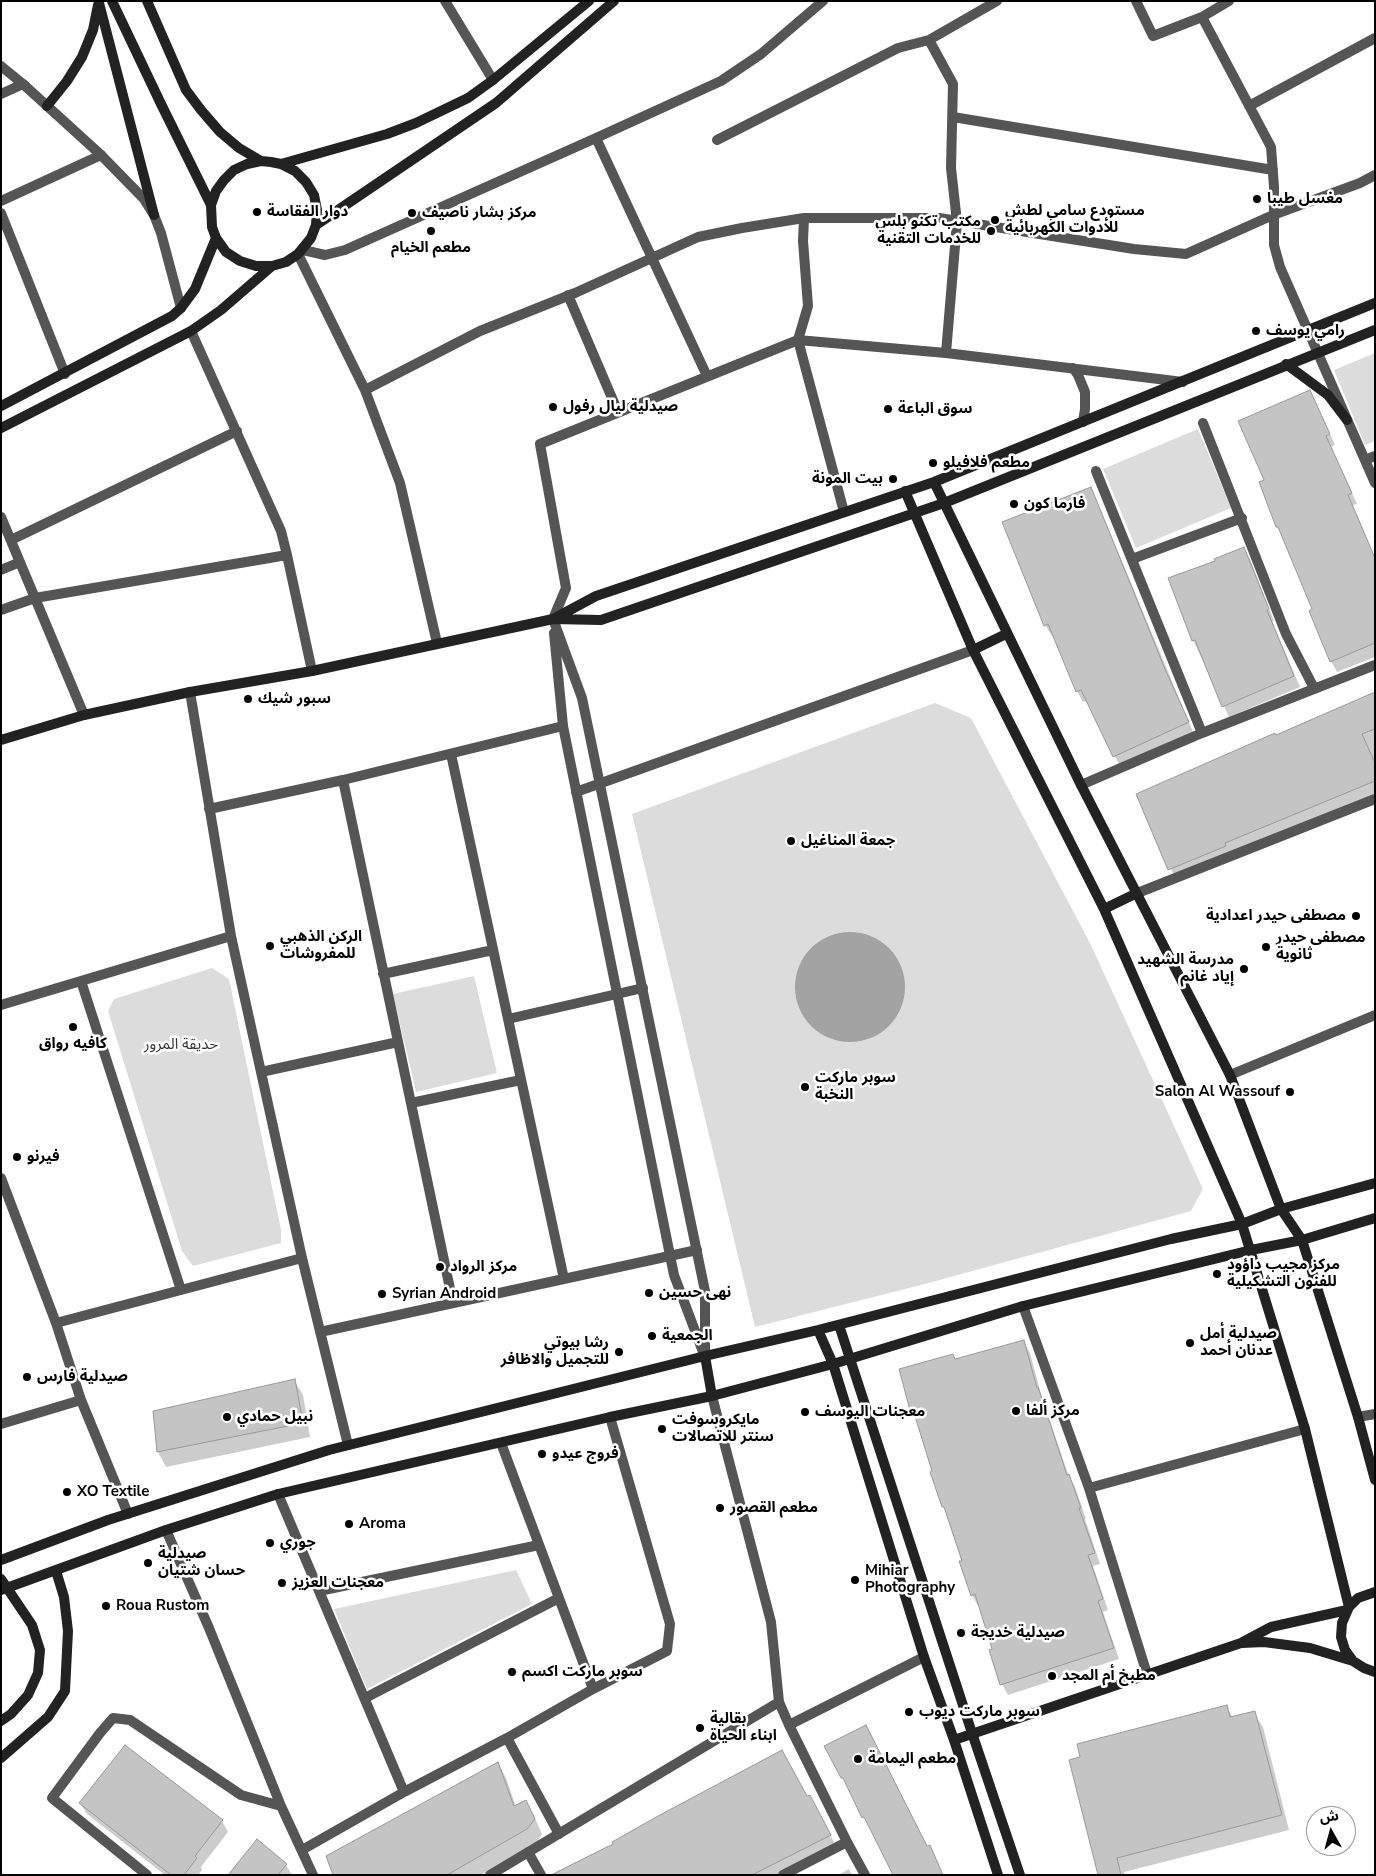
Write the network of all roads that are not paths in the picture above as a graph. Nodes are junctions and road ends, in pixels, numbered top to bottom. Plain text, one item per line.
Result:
1 (112, 1) edge
2 (147, 1) edge
3 (445, 1) edge
4 (614, 1) edge
5 (823, 1) edge
6 (997, 1) edge
7 (1136, 1) edge
8 (1229, 1) edge
9 (99, 2) edge
10 (586, 2) edge
11 (1202, 17) junction
12 (1375, 38) edge
13 (929, 40) junction
14 (1, 66) edge
15 (493, 80) junction
16 (23, 84) junction
17 (1, 94) edge
18 (46, 106) junction
19 (1249, 106) junction
20 (953, 117) junction
21 (596, 138) junction
22 (717, 140) dead end
23 (101, 155) junction
24 (261, 161) junction
25 (281, 164) junction
26 (1273, 170) junction
27 (1375, 175) edge
28 (1, 202) edge
29 (211, 205) junction
30 (1, 213) edge
31 (154, 215) junction
32 (1273, 215) junction
33 (804, 218) junction
34 (957, 222) junction
35 (316, 225) junction
36 (216, 238) junction
37 (301, 252) junction
38 (651, 258) junction
39 (272, 266) junction
40 (568, 295) junction
41 (1375, 303) edge
42 (181, 308) junction
43 (1375, 330) edge
44 (191, 331) junction
45 (1307, 332) junction
46 (798, 340) junction
47 (1318, 352) junction
48 (946, 353) junction
49 (1286, 364) junction
50 (1073, 368) junction
51 (65, 374) junction
52 (707, 376) junction
53 (1184, 382) junction
54 (365, 390) junction
55 (1, 406) edge
56 (618, 412) junction
57 (1348, 420) junction
58 (1083, 422) junction
59 (1203, 423) dead end
60 (1, 428) edge
61 (237, 432) junction
62 (1370, 458) edge
63 (1096, 472) dead end
64 (934, 482) junction
65 (1375, 483) edge
66 (905, 492) junction
67 (944, 503) junction
68 (844, 512) junction
69 (914, 514) junction
70 (1, 517) edge
71 (1242, 518) junction
72 (11, 540) junction
73 (288, 554) junction
74 (1132, 559) junction
75 (20, 562) junction
76 (1, 570) edge
77 (35, 598) junction
78 (1, 610) edge
79 (552, 620) junction
80 (1006, 634) junction
81 (437, 643) junction
82 (973, 650) junction
83 (1375, 665) edge
84 (312, 671) junction
85 (1314, 688) junction
86 (190, 692) junction
87 (84, 715) junction
88 (563, 726) junction
89 (1202, 734) junction
90 (1, 740) edge
91 (451, 754) junction
92 (342, 780) junction
93 (600, 784) junction
94 (1081, 785) junction
95 (576, 792) junction
96 (1375, 799) edge
97 (209, 809) junction
98 (1136, 894) junction
99 (1104, 909) junction
100 (231, 936) junction
101 (493, 950) junction
102 (384, 974) junction
103 (81, 981) junction
104 (642, 988) junction
105 (617, 994) junction
106 (1, 1005) edge
107 (1375, 1015) edge
108 (508, 1019) junction
109 (398, 1042) junction
110 (261, 1072) junction
111 (1230, 1075) junction
112 (521, 1080) junction
113 (411, 1103) junction
114 (1, 1178) edge
115 (1375, 1183) edge
116 (1281, 1209) junction
117 (1375, 1218) edge
118 (1242, 1224) junction
119 (1302, 1240) junction
120 (697, 1250) junction
121 (1251, 1250) junction
122 (670, 1256) junction
123 (302, 1258) junction
124 (564, 1279) junction
125 (181, 1290) junction
126 (453, 1303) junction
127 (1023, 1306) junction
128 (56, 1323) junction
129 (840, 1324) junction
130 (818, 1330) junction
131 (320, 1332) junction
132 (705, 1356) junction
133 (850, 1358) junction
134 (833, 1364) junction
135 (712, 1396) junction
136 (81, 1400) junction
137 (1375, 1414) edge
138 (1358, 1417) junction
139 (610, 1418) junction
140 (1, 1424) edge
141 (1305, 1429) junction
142 (501, 1443) junction
143 (348, 1445) junction
144 (1375, 1480) edge
145 (1090, 1488) junction
146 (278, 1494) junction
147 (128, 1514) junction
148 (166, 1530) junction
149 (539, 1544) junction
150 (1, 1560) edge
151 (56, 1571) junction
152 (3, 1586) edge
153 (319, 1591) junction
154 (1375, 1592) edge
155 (559, 1598) junction
156 (1348, 1608) junction
157 (1241, 1642) junction
158 (924, 1658) junction
159 (1353, 1661) junction
160 (1375, 1672) edge
161 (1147, 1674) junction
162 (593, 1689) junction
163 (364, 1698) junction
164 (779, 1702) junction
165 (1, 1721) edge
166 (789, 1725) junction
167 (972, 1733) junction
168 (507, 1738) junction
169 (954, 1740) junction
170 (1, 1758) edge
171 (404, 1792) junction
172 (281, 1806) junction
173 (559, 1834) junction
174 (847, 1842) junction
175 (302, 1850) junction
176 (528, 1852) junction
177 (147, 1875) edge
178 (313, 1875) edge
179 (490, 1875) edge
180 (541, 1875) edge
181 (783, 1875) edge
182 (865, 1875) edge
183 (998, 1875) edge
184 (1020, 1875) edge

1 - 29 main road
2 - 24 main road
3 - 15 street
4 - 35 main road
5 - 21 street
6 - 13 street
7 - 11 street
8 - 11 street
9 - 18 main road
9 - 31 main road
10 - 15 main road
11 - 19 street
12 - 19 street
13 - 20 street
13 - 22 street
14 - 16 street
15 - 25 main road
16 - 17 street
16 - 18 street
18 - 23 street
19 - 26 street
20 - 26 street
20 - 34 street
21 - 37 street
21 - 38 street
23 - 28 street
23 - 31 street
24 - 25 main road
24 - 29 main road
25 - 35 main road
26 - 32 street
27 - 32 street
29 - 36 main road
30 - 51 street
31 - 42 street
32 - 34 street
32 - 45 street
33 - 34 street
33 - 38 street
33 - 46 street
34 - 48 street
35 - 37 main road
36 - 39 main road
36 - 42 main road
37 - 39 main road
37 - 54 street
38 - 40 street
38 - 52 street
39 - 44 main road
40 - 54 street
40 - 56 street
41 - 45 main road
42 - 51 main road
43 - 47 main road
44 - 60 main road
44 - 61 street
45 - 47 street
45 - 53 main road
46 - 48 street
46 - 52 street
46 - 68 street
47 - 49 main road
47 - 57 street
48 - 50 street
49 - 57 main road
49 - 67 main road
50 - 53 street
50 - 58 street
51 - 55 main road
52 - 56 street
53 - 58 main road
54 - 81 street
56 - 79 street
57 - 62 street
58 - 64 main road
59 - 71 street
61 - 72 street
61 - 73 street
62 - 65 street
63 - 74 street
64 - 66 main road
64 - 67 main road
66 - 68 main road
66 - 69 main road
67 - 69 main road
67 - 80 main road
68 - 79 main road
69 - 79 main road
69 - 82 main road
70 - 72 street
71 - 74 street
71 - 85 street
72 - 75 street
73 - 77 street
73 - 84 street
74 - 89 street
75 - 76 street
75 - 77 street
77 - 78 street
77 - 87 street
79 - 81 main road
79 - 88 street
79 - 93 street
80 - 82 main road
80 - 94 main road
81 - 84 main road
82 - 93 street
82 - 99 main road
83 - 85 street
84 - 86 main road
85 - 89 street
86 - 87 main road
86 - 97 street
87 - 90 main road
88 - 91 street
88 - 95 street
89 - 94 street
91 - 92 street
91 - 101 street
92 - 97 street
92 - 102 street
93 - 95 street
93 - 104 street
94 - 98 main road
95 - 105 street
96 - 98 street
97 - 100 street
98 - 99 main road
98 - 111 main road
99 - 118 main road
100 - 103 street
100 - 110 street
101 - 102 street
101 - 108 street
102 - 109 street
103 - 106 street
103 - 125 street
104 - 105 street
104 - 120 street
105 - 108 street
105 - 122 street
107 - 111 street
108 - 112 street
109 - 110 street
109 - 113 street
110 - 123 street
111 - 116 main road
112 - 113 street
112 - 124 street
113 - 126 street
114 - 128 street
115 - 116 main road
116 - 118 main road
116 - 119 main road
117 - 119 main road
118 - 121 main road
118 - 129 main road
119 - 121 main road
119 - 138 main road
120 - 122 street
120 - 132 street
121 - 127 main road
121 - 141 main road
122 - 124 street
122 - 132 street
123 - 125 street
123 - 131 street
124 - 126 street
125 - 128 street
126 - 131 street
127 - 133 main road
127 - 145 street
128 - 136 street
129 - 130 main road
129 - 133 main road
130 - 132 main road
130 - 134 main road
131 - 143 street
132 - 135 main road
132 - 143 main road
133 - 134 main road
133 - 167 main road
134 - 135 main road
134 - 158 main road
135 - 139 main road
135 - 164 street
136 - 140 street
136 - 147 street
137 - 138 street
138 - 144 main road
139 - 142 main road
139 - 162 street
141 - 145 street
141 - 156 main road
142 - 146 main road
142 - 149 street
143 - 147 main road
145 - 161 street
146 - 148 main road
146 - 153 street
147 - 150 main road
148 - 151 main road
148 - 172 street
149 - 153 street
149 - 155 street
151 - 152 main road
151 - 170 main road
152 - 165 main road
153 - 163 street
154 - 156 main road
155 - 162 street
155 - 163 street
156 - 157 main road
156 - 159 main road
157 - 159 main road
157 - 161 main road
158 - 166 street
158 - 169 main road
159 - 160 main road
161 - 167 main road
162 - 168 street
163 - 171 street
164 - 166 street
164 - 173 street
166 - 174 street
167 - 169 main road
167 - 184 main road
168 - 171 street
168 - 173 street
169 - 183 main road
171 - 175 street
172 - 175 street
172 - 177 street
173 - 176 street
174 - 181 street
174 - 182 street
175 - 178 street
176 - 179 street
176 - 180 street

